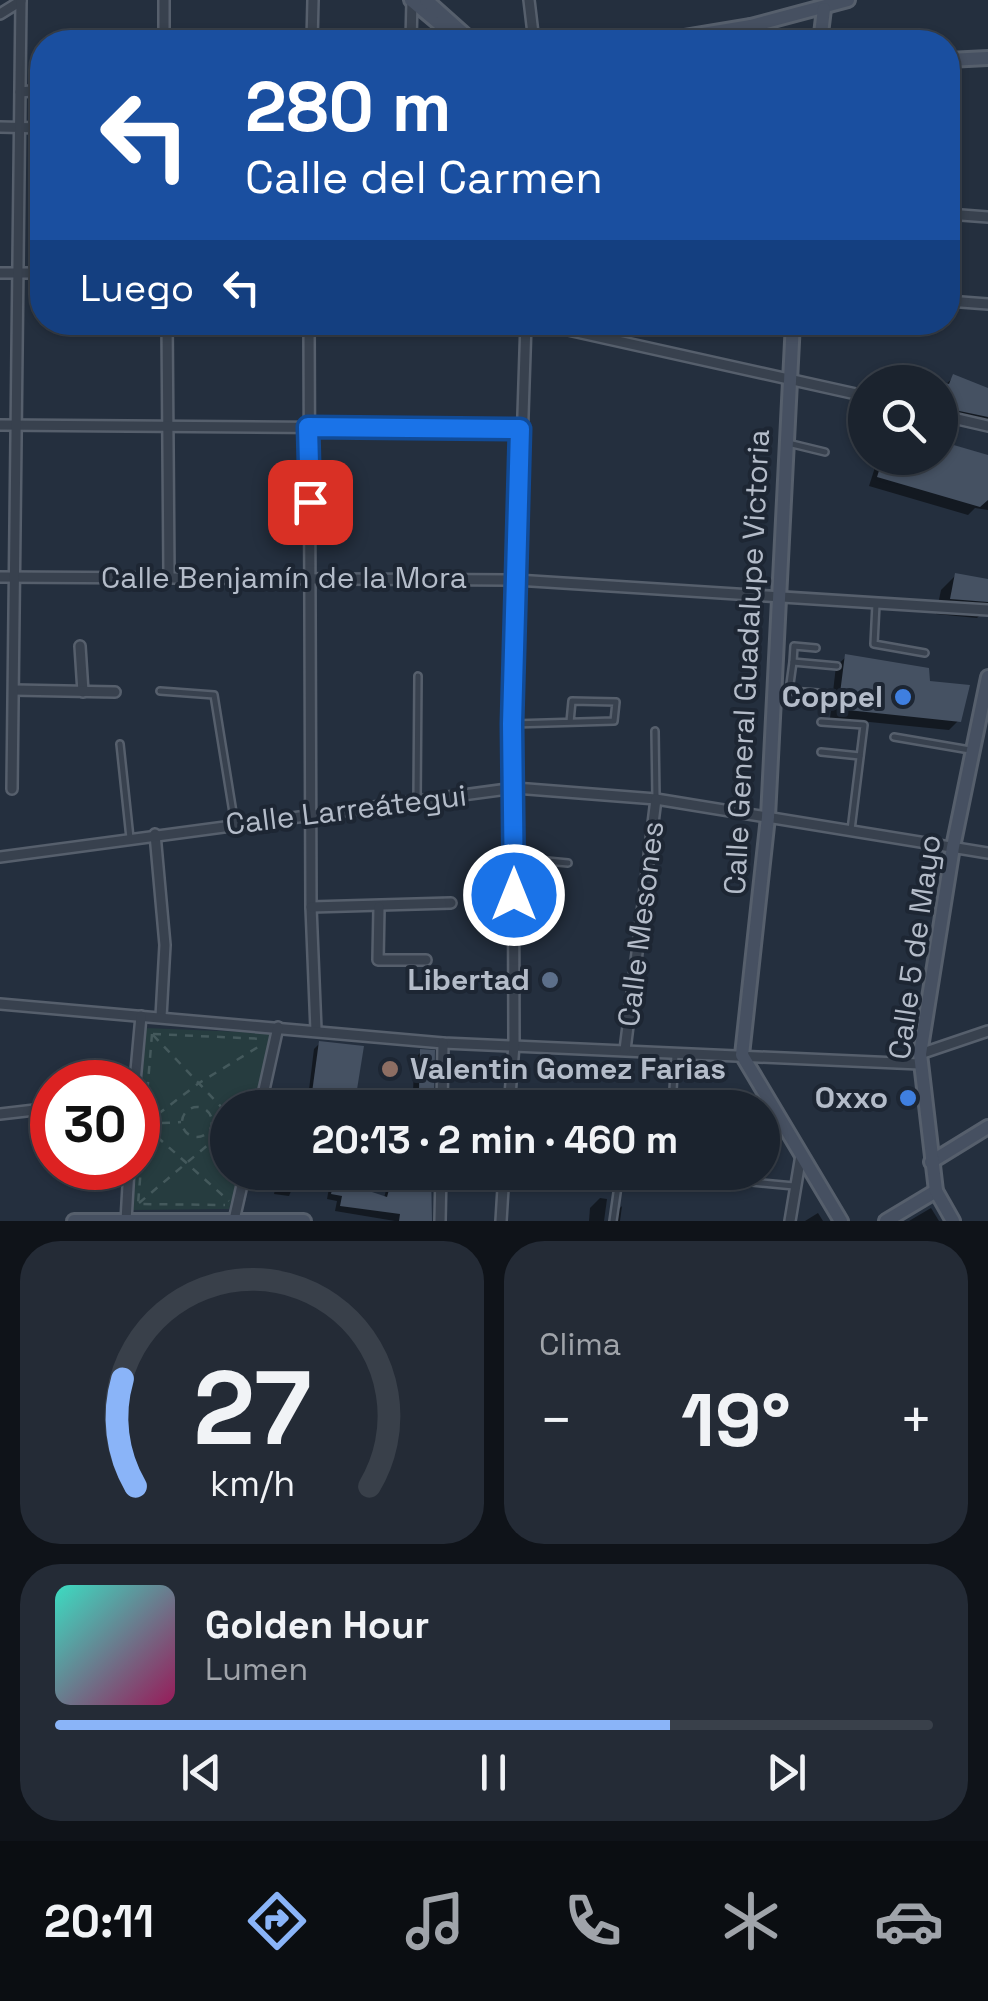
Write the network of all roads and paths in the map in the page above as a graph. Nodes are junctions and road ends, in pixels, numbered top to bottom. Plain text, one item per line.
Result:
1 (20, 0) edge
2 (164, 0) edge
3 (313, 0) edge
4 (412, 0) edge
5 (426, 0) edge
6 (529, 0) edge
7 (848, 0) edge
8 (824, 4) edge
9 (0, 14) edge
10 (751, 26) junction
11 (164, 30) edge
12 (312, 30) edge
13 (411, 30) edge
14 (447, 30) edge
15 (460, 30) edge
16 (533, 30) edge
17 (727, 30) edge
18 (752, 30) edge
19 (821, 30) edge
20 (988, 58) edge
21 (960, 59) edge
22 (30, 91) edge
23 (20, 92) junction
24 (0, 127) edge
25 (20, 128) junction
26 (30, 128) edge
27 (960, 215) edge
28 (988, 217) edge
29 (0, 273) edge
30 (19, 273) junction
31 (30, 273) edge
32 (960, 302) edge
33 (988, 304) edge
34 (167, 335) edge
35 (309, 335) edge
36 (528, 335) edge
37 (589, 335) edge
38 (792, 335) edge
39 (788, 378) junction
40 (848, 392) edge
41 (958, 418) edge
42 (0, 425) edge
43 (18, 425) junction
44 (165, 426) junction
45 (988, 426) edge
46 (308, 427) junction
47 (520, 429) junction
48 (785, 442) junction
49 (825, 452) dead end
50 (169, 575) junction
51 (311, 576) junction
52 (0, 577) edge
53 (18, 578) junction
54 (516, 580) junction
55 (778, 599) junction
56 (876, 604) junction
57 (988, 610) edge
58 (80, 646) dead end
59 (816, 648) dead end
60 (925, 654) dead end
61 (792, 662) junction
62 (837, 666) dead end
63 (775, 672) junction
64 (792, 674) junction
65 (418, 676) dead end
66 (988, 677) edge
67 (14, 690) junction
68 (83, 692) junction
69 (115, 692) dead end
70 (160, 692) dead end
71 (834, 694) dead end
72 (570, 722) junction
73 (821, 722) dead end
74 (512, 724) junction
75 (654, 731) dead end
76 (894, 737) dead end
77 (120, 744) dead end
78 (973, 750) junction
79 (821, 752) dead end
80 (860, 756) junction
81 (515, 788) junction
82 (12, 789) dead end
83 (656, 799) junction
84 (417, 801) junction
85 (313, 814) junction
86 (768, 817) junction
87 (234, 825) junction
88 (851, 830) junction
89 (155, 834) junction
90 (130, 838) junction
91 (952, 847) junction
92 (988, 853) edge
93 (0, 857) edge
94 (515, 858) junction
95 (568, 863) dead end
96 (451, 903) dead end
97 (311, 906) junction
98 (378, 907) junction
99 (426, 960) dead end
100 (0, 1004) edge
101 (141, 1016) junction
102 (160, 1017) junction
103 (278, 1027) junction
104 (316, 1030) junction
105 (988, 1030) edge
106 (152, 1034) junction
107 (271, 1039) junction
108 (444, 1043) junction
109 (514, 1045) junction
110 (625, 1050) junction
111 (676, 1052) junction
112 (268, 1056) dead end
113 (742, 1056) junction
114 (920, 1059) junction
115 (137, 1060) edge
116 (150, 1060) edge
117 (198, 1083) junction
118 (264, 1090) edge
119 (443, 1090) edge
120 (510, 1090) edge
121 (673, 1090) edge
122 (210, 1095) edge
123 (30, 1111) edge
124 (160, 1112) edge
125 (0, 1114) edge
126 (210, 1118) edge
127 (182, 1122) junction
128 (160, 1123) edge
129 (210, 1127) edge
130 (988, 1127) edge
131 (780, 1129) edge
132 (786, 1129) junction
133 (160, 1139) edge
134 (210, 1143) edge
135 (801, 1155) junction
136 (931, 1162) junction
137 (187, 1163) junction
138 (780, 1184) edge
139 (798, 1186) junction
140 (128, 1190) edge
141 (139, 1190) edge
142 (237, 1190) edge
143 (242, 1190) edge
144 (441, 1190) edge
145 (503, 1190) edge
146 (617, 1190) edge
147 (936, 1191) junction
148 (138, 1204) junction
149 (233, 1205) junction
150 (234, 1220) edge
151 (74, 1221) edge
152 (126, 1221) edge
153 (304, 1221) edge
154 (440, 1221) edge
155 (501, 1221) edge
156 (613, 1221) edge
157 (790, 1221) edge
158 (840, 1221) edge
159 (886, 1221) edge
160 (953, 1221) edge

1 - 9 street
1 - 23 street
2 - 11 street
3 - 12 street
4 - 13 street
4 - 14 street
5 - 15 street
6 - 16 street
7 - 8 street
8 - 10 street
8 - 19 street
10 - 17 street
10 - 18 street
20 - 21 street
22 - 23 street
23 - 25 street
24 - 25 street
25 - 26 street
25 - 30 street
27 - 28 street
29 - 30 street
30 - 31 street
30 - 43 street
32 - 33 street
34 - 44 street
35 - 46 street
36 - 47 street
37 - 39 street
38 - 39 street, Calle General Guadalupe Victoria
39 - 40 street
39 - 48 street, Calle General Guadalupe Victoria
41 - 45 street
42 - 43 street
43 - 44 street
43 - 53 street
44 - 46 street
44 - 50 street
46 - 47 street
46 - 51 street
47 - 54 street
48 - 49 lane
48 - 55 street, Calle General Guadalupe Victoria
50 - 51 street, Calle Benjamín de la Mora
50 - 53 street, Calle Benjamín de la Mora
51 - 54 street, Calle Benjamín de la Mora
51 - 85 street
52 - 53 street, Calle Benjamín de la Mora
53 - 67 street
54 - 55 street, Calle Benjamín de la Mora
54 - 74 street
55 - 56 street, Calle Benjamín de la Mora
55 - 63 street, Calle General Guadalupe Victoria
56 - 57 street, Calle Benjamín de la Mora
56 - 60 lane
58 - 68 street
59 - 61 lane
61 - 62 lane
61 - 64 lane
63 - 64 lane
63 - 86 street, Calle General Guadalupe Victoria
64 - 71 lane
65 - 84 lane
66 - 78 street, Calle 5 de Mayo
67 - 68 street
67 - 82 street
68 - 69 street
70 - 87 lane
72 - 72 lane
72 - 74 lane
73 - 80 lane
74 - 81 street
75 - 83 lane
76 - 78 lane
77 - 90 lane
78 - 91 street, Calle 5 de Mayo
79 - 80 lane
80 - 88 lane
81 - 83 street, Calle Larreátegui
81 - 84 street, Calle Larreátegui
81 - 94 street
83 - 86 street, Calle Larreátegui
83 - 110 street, Calle Mesones
84 - 85 street, Calle Larreátegui
85 - 87 street, Calle Larreátegui
85 - 97 street
86 - 88 street, Calle Larreátegui
86 - 113 street, Calle General Guadalupe Victoria
87 - 89 street, Calle Larreátegui
88 - 91 street, Calle Larreátegui
89 - 90 street, Calle Larreátegui
89 - 102 street
90 - 93 street, Calle Larreátegui
91 - 92 street, Calle Larreátegui
91 - 114 street, Calle 5 de Mayo
94 - 95 lane
94 - 109 street
96 - 98 street
97 - 98 street
97 - 104 street
98 - 99 street
100 - 101 street
101 - 102 street
101 - 115 street
102 - 103 street
103 - 104 street
103 - 118 street
104 - 108 street
105 - 114 street
106 - 107 path
106 - 116 path
106 - 117 path
107 - 112 path
107 - 117 path
108 - 109 street
108 - 119 street
109 - 110 street
109 - 120 street
110 - 111 street
111 - 113 street
111 - 121 lane
113 - 114 street
113 - 132 street
114 - 136 street, Calle 5 de Mayo
117 - 122 path
117 - 124 path
123 - 125 street
126 - 127 path
127 - 128 path
127 - 129 path
130 - 136 street
131 - 132 lane
132 - 135 street
133 - 137 path
134 - 137 path
135 - 139 street
135 - 158 street
136 - 147 street, Calle 5 de Mayo
137 - 148 path
137 - 149 path
138 - 139 lane
139 - 157 street
140 - 152 street
141 - 148 path
142 - 149 path
143 - 150 street
144 - 154 street
145 - 155 street
146 - 156 lane
147 - 159 street
147 - 160 street, Calle 5 de Mayo
148 - 149 path
150 - 152 street
150 - 153 street
151 - 152 street

